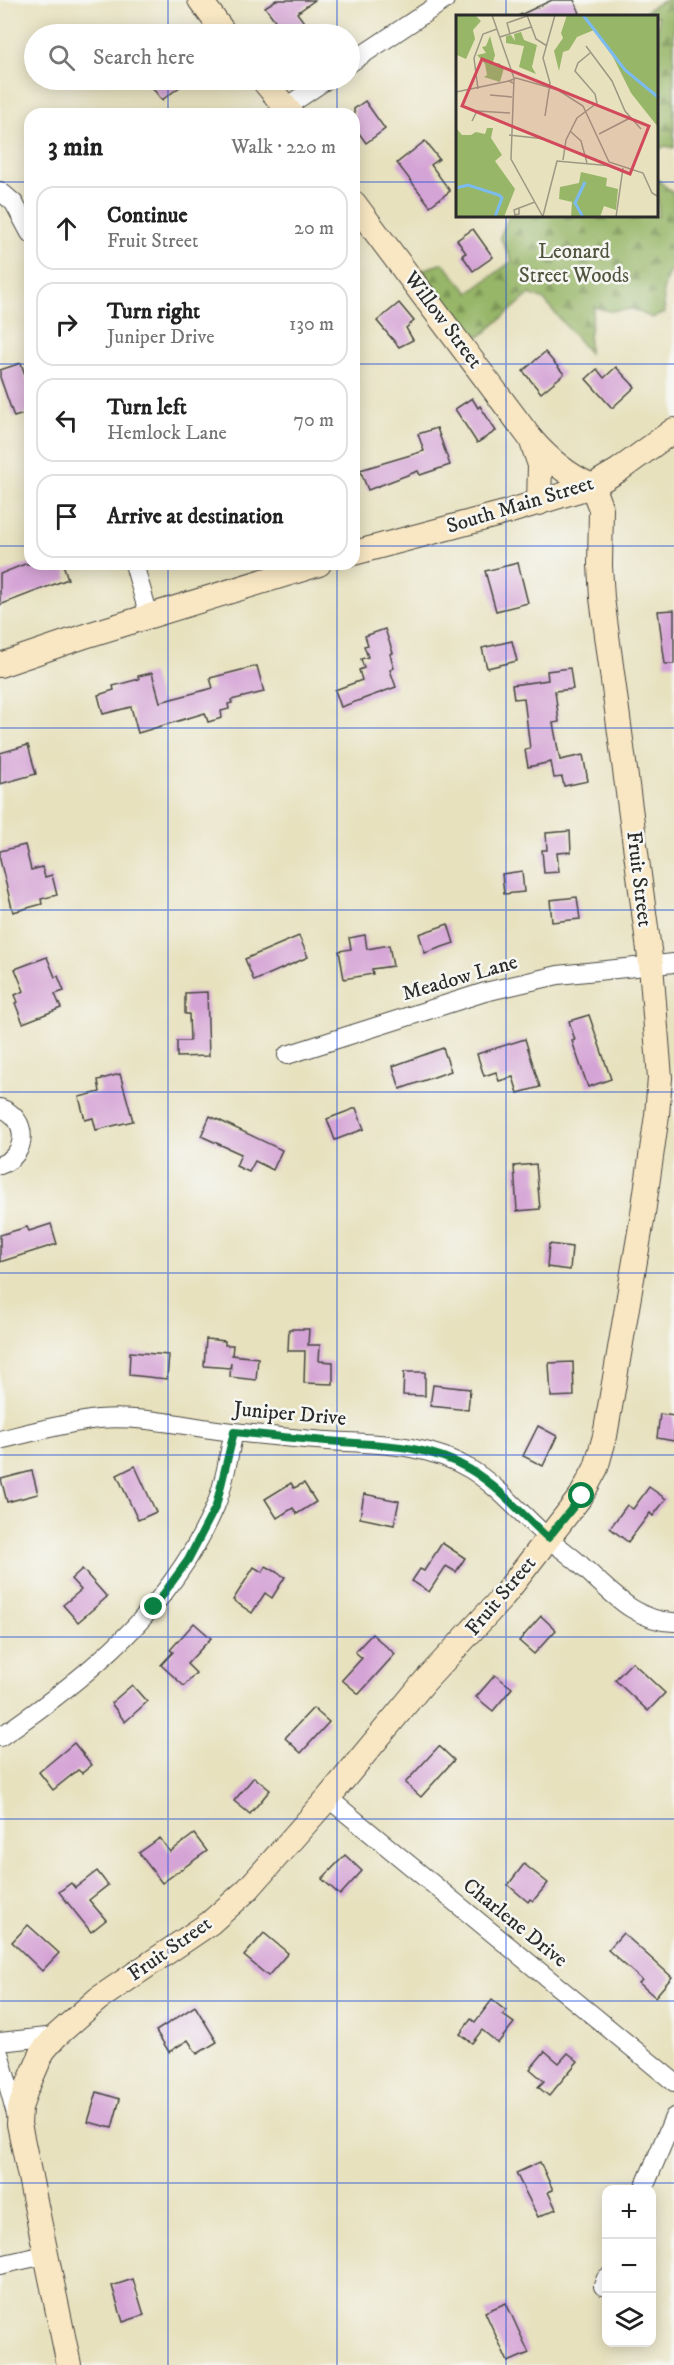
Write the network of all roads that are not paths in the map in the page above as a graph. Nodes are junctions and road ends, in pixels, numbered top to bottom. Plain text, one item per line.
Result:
1 (200, 0) edge
2 (444, 0) edge
3 (218, 24) edge
4 (360, 56) edge
5 (271, 90) edge
6 (314, 90) edge
7 (286, 108) edge
8 (293, 108) edge
9 (0, 191) edge
10 (360, 210) edge
11 (24, 222) edge
12 (674, 430) edge
13 (531, 439) junction
14 (592, 486) junction
15 (539, 503) junction
16 (360, 551) edge
17 (136, 570) edge
18 (299, 570) edge
19 (149, 616) junction
20 (0, 665) edge
21 (662, 964) edge
22 (287, 1055) dead end
23 (0, 1108) edge
24 (0, 1165) edge
25 (234, 1432) junction
26 (0, 1440) edge
27 (548, 1538) junction
28 (674, 1622) edge
29 (0, 1737) edge
30 (328, 1798) junction
31 (56, 2036) junction
32 (0, 2042) edge
33 (0, 2056) edge
34 (674, 2082) edge
35 (674, 2117) edge
36 (19, 2124) junction
37 (645, 2185) edge
38 (45, 2255) junction
39 (0, 2265) edge
40 (69, 2365) edge

1 - 3 street
2 - 4 street
5 - 7 street
6 - 8 street
9 - 11 street
10 - 13 street, Willow Street
12 - 14 street, South Main Street
13 - 14 street
13 - 15 street
14 - 15 street, South Main Street
14 - 21 street, Fruit Street
15 - 16 street, South Main Street
17 - 19 street
18 - 19 street
19 - 20 street
21 - 22 street, Meadow Lane
21 - 27 street, Fruit Street
23 - 24 street
25 - 26 street, Juniper Drive
25 - 27 street, Juniper Drive
25 - 29 street
27 - 28 street, Juniper Drive
27 - 30 street, Fruit Street
30 - 31 street, Fruit Street
30 - 34 street, Charlene Drive
31 - 32 street
31 - 36 street, Fruit Street
33 - 36 street
35 - 37 street
36 - 38 street, Fruit Street
38 - 39 street
38 - 40 street, Fruit Street

